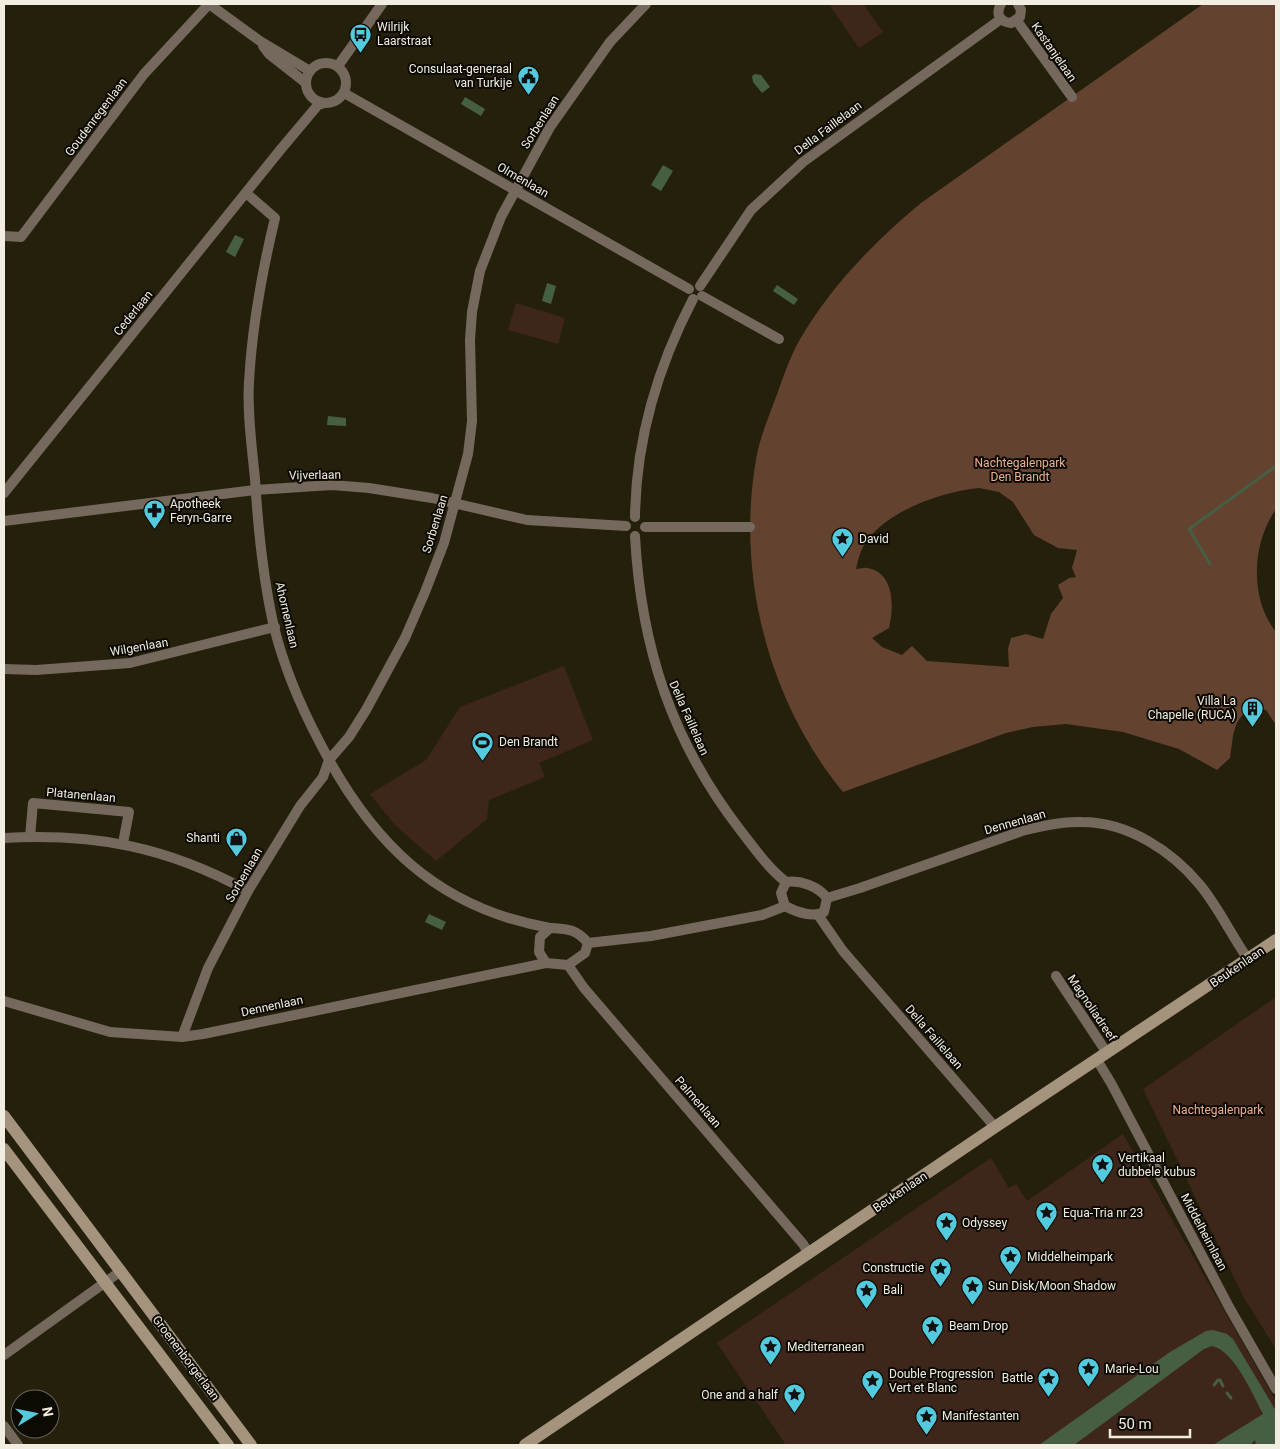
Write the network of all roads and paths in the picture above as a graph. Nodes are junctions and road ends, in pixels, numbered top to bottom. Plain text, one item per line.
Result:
1 (209, 4) edge
2 (382, 4) edge
3 (646, 4) edge
4 (1001, 4) edge
5 (1019, 4) edge
6 (1001, 19) junction
7 (1017, 20) junction
8 (260, 41) junction
9 (338, 66) junction
10 (310, 71) junction
11 (306, 83) junction
12 (344, 93) junction
13 (311, 97) junction
14 (1072, 97) dead end
15 (325, 104) junction
16 (281, 149) junction
17 (515, 190) junction
18 (246, 193) junction
19 (4, 236) edge
20 (698, 294) junction
21 (779, 339) dead end
22 (256, 490) junction
23 (4, 494) edge
24 (455, 504) junction
25 (635, 517) junction
26 (4, 521) edge
27 (626, 526) junction
28 (645, 526) junction
29 (750, 526) dead end
30 (635, 536) junction
31 (275, 628) junction
32 (4, 669) edge
33 (329, 760) junction
34 (30, 837) junction
35 (4, 838) edge
36 (123, 844) junction
37 (786, 882) junction
38 (248, 891) junction
39 (826, 898) junction
40 (785, 906) junction
41 (818, 915) junction
42 (550, 928) junction
43 (1276, 940) edge
44 (588, 944) junction
45 (1248, 959) junction
46 (546, 963) junction
47 (568, 965) junction
48 (1056, 976) dead end
49 (4, 1001) edge
50 (182, 1037) junction
51 (1102, 1056) junction
52 (4, 1116) edge
53 (991, 1123) junction
54 (4, 1149) edge
55 (809, 1254) junction
56 (121, 1271) junction
57 (105, 1283) junction
58 (4, 1355) edge
59 (1276, 1389) edge
60 (4, 1426) edge
61 (18, 1445) edge
62 (228, 1445) edge
63 (251, 1445) edge
64 (525, 1445) edge

1 - 8 street
1 - 19 street, Goudenregenlaan
2 - 9 street
3 - 17 street, Sorbenlaan
4 - 6 street
5 - 7 street
6 - 7 street
6 - 20 street, Della Faillelaan
7 - 14 street, Kastanjelaan
8 - 10 street
8 - 11 street
9 - 10 street
9 - 12 street
10 - 11 street
11 - 13 street
12 - 15 street
12 - 17 street, Olmenlaan
13 - 15 street
13 - 16 street, Cederlaan
15 - 16 street, Cederlaan
16 - 18 street, Cederlaan
17 - 20 street, Olmenlaan
17 - 24 street, Sorbenlaan
18 - 22 street, Ahornenlaan
18 - 23 street, Cederlaan
20 - 21 street
20 - 25 street, Della Faillelaan
22 - 24 street, Vijverlaan
22 - 26 street, Vijverlaan
22 - 31 street, Ahornenlaan
24 - 27 street, Vijverlaan
24 - 33 street, Sorbenlaan
25 - 27 street
25 - 28 street
27 - 30 street
28 - 29 street
28 - 30 street
30 - 37 street, Della Faillelaan
31 - 32 street, Wilgenlaan
31 - 33 street, Ahornenlaan
33 - 38 street, Sorbenlaan
33 - 42 street, Ahornenlaan
34 - 35 street
34 - 36 street
34 - 36 street, Platanenlaan
36 - 38 street
37 - 39 street
37 - 40 street
38 - 50 street, Sorbenlaan
39 - 41 street
39 - 45 street, Dennenlaan
40 - 41 street
40 - 44 street
41 - 53 street, Della Faillelaan
42 - 44 street
42 - 46 street
43 - 45 street, Beukenlaan
44 - 47 street
45 - 51 street, Beukenlaan
46 - 47 street, Dennenlaan
46 - 50 street, Dennenlaan
47 - 55 street, Palmenlaan
48 - 51 street, Magnoliadreef
49 - 50 street, Dennenlaan
51 - 53 street, Beukenlaan
51 - 59 street, Middelheimlaan
52 - 56 street, Groenenborgerlaan
53 - 55 street, Beukenlaan
54 - 57 street, Groenenborgerlaan
55 - 64 street, Beukenlaan
56 - 57 street
56 - 63 street, Groenenborgerlaan
57 - 58 street
57 - 62 street, Groenenborgerlaan
60 - 61 street

